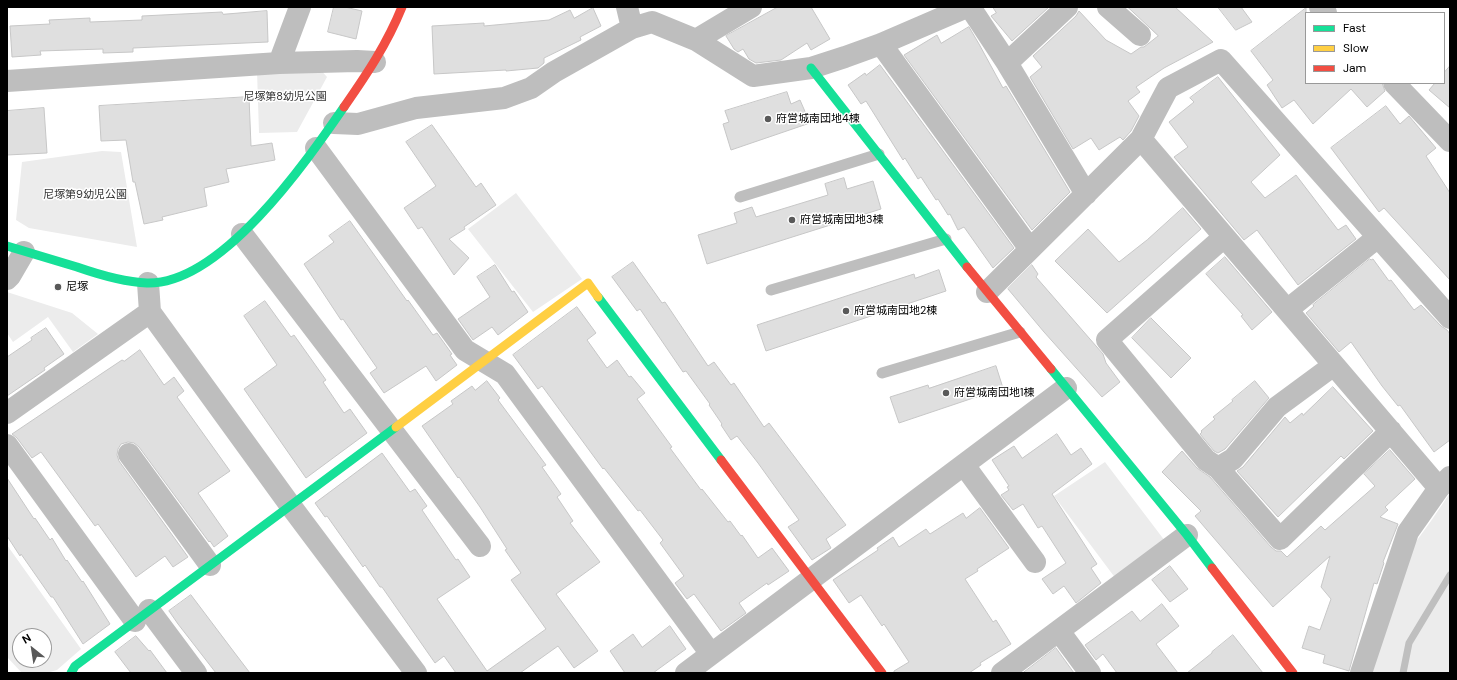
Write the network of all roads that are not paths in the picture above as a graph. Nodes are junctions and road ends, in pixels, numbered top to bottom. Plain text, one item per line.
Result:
1 (300, 7) edge
2 (402, 7) edge
3 (627, 7) edge
4 (751, 7) edge
5 (967, 7) edge
6 (970, 7) edge
7 (1067, 7) edge
8 (1108, 7) edge
9 (632, 28) junction
10 (1140, 35) dead end
11 (696, 40) junction
12 (881, 44) junction
13 (375, 62) junction
14 (279, 63) junction
15 (1007, 63) junction
16 (811, 68) junction
17 (7, 81) edge
18 (1395, 84) edge
19 (334, 123) junction
20 (1141, 139) junction
21 (1450, 141) edge
22 (316, 148) junction
23 (878, 154) junction
24 (1086, 194) junction
25 (740, 197) dead end
26 (242, 234) junction
27 (1224, 237) junction
28 (1378, 237) junction
29 (946, 239) junction
30 (15, 249) edge
31 (1030, 249) junction
32 (7, 279) edge
33 (148, 283) junction
34 (771, 290) dead end
35 (987, 292) junction
36 (1287, 310) junction
37 (150, 312) junction
38 (1450, 318) edge
39 (1020, 332) junction
40 (484, 361) junction
41 (1334, 365) junction
42 (882, 373) dead end
43 (1066, 388) junction
44 (7, 413) edge
45 (391, 430) junction
46 (1390, 431) junction
47 (7, 446) edge
48 (129, 454) dead end
49 (964, 465) junction
50 (1218, 468) junction
51 (1444, 482) edge
52 (290, 505) junction
53 (1187, 535) junction
54 (480, 546) dead end
55 (1035, 562) dead end
56 (210, 565) junction
57 (811, 580) junction
58 (142, 616) junction
59 (1059, 631) junction
60 (711, 654) junction
61 (1011, 670) edge
62 (1285, 670) edge
63 (71, 673) edge
64 (196, 673) edge
65 (416, 673) edge
66 (686, 673) edge
67 (882, 673) edge
68 (1090, 673) edge
69 (1361, 673) edge

1 - 14 street
2 - 13 street
3 - 9 street
4 - 11 street
5 - 12 street
6 - 15 street
7 - 15 street
8 - 10 street
9 - 11 street
9 - 19 street
11 - 16 street
12 - 16 street
12 - 31 street
13 - 14 street
13 - 19 street
14 - 17 street
15 - 24 street
16 - 23 street
18 - 21 street
19 - 22 street
20 - 24 street
20 - 27 street
20 - 28 street
22 - 26 street
22 - 40 street
23 - 25 lane
23 - 29 street
24 - 31 street
26 - 33 street
26 - 45 street
27 - 36 street
27 - 50 street
28 - 36 street
28 - 38 street
29 - 34 lane
29 - 35 street
30 - 32 street
30 - 33 street
31 - 35 street
33 - 37 street
35 - 39 street
36 - 41 street
37 - 44 street
37 - 52 street
39 - 42 lane
39 - 43 street
40 - 45 street
40 - 57 street
40 - 60 street
41 - 46 street
41 - 50 street
43 - 49 street
43 - 53 street
45 - 52 street
45 - 54 street
46 - 50 street
46 - 51 street
47 - 58 street
48 - 56 street
49 - 55 street
49 - 57 street
51 - 69 street
52 - 56 street
52 - 65 street
53 - 59 street
53 - 62 street
56 - 58 street
57 - 60 street
57 - 67 street
58 - 63 street
58 - 64 street
59 - 61 street
59 - 68 street
60 - 66 street

